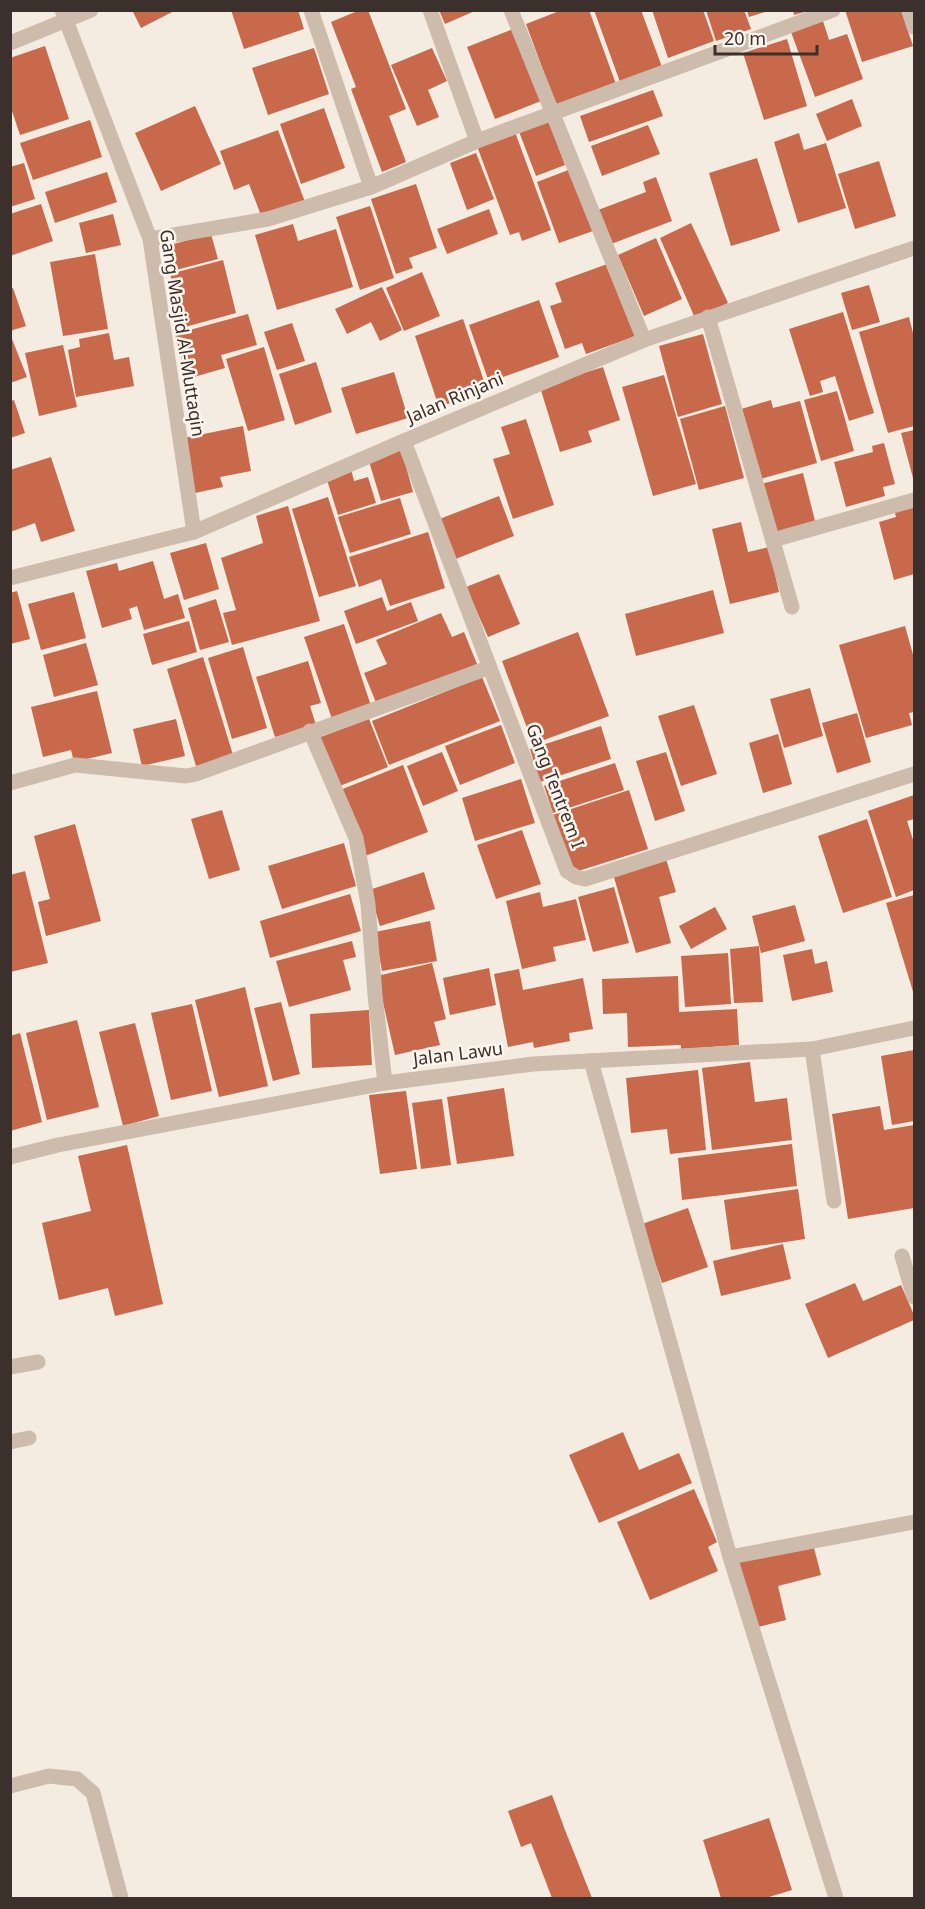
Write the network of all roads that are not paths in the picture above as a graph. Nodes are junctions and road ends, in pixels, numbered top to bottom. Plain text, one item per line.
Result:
1 (91, 10) edge
2 (311, 10) edge
3 (430, 10) edge
4 (511, 10) edge
5 (833, 10) edge
6 (909, 10) edge
7 (64, 16) edge
8 (915, 27) edge
9 (10, 43) edge
10 (553, 114) junction
11 (477, 141) junction
12 (371, 188) junction
13 (150, 239) junction
14 (915, 248) edge
15 (708, 317) junction
16 (644, 340) junction
17 (404, 441) junction
18 (915, 500) edge
19 (194, 532) junction
20 (773, 540) junction
21 (10, 578) edge
22 (792, 607) dead end
23 (488, 668) junction
24 (310, 731) junction
25 (915, 774) edge
26 (10, 783) edge
27 (915, 1028) edge
28 (812, 1049) junction
29 (591, 1061) junction
30 (385, 1083) junction
31 (10, 1157) edge
32 (834, 1202) dead end
33 (902, 1256) dead end
34 (915, 1297) edge
35 (38, 1362) dead end
36 (10, 1367) edge
37 (29, 1438) dead end
38 (10, 1442) edge
39 (915, 1522) edge
40 (730, 1557) junction
41 (10, 1786) edge
42 (121, 1899) edge
43 (836, 1899) edge

1 - 7 street
2 - 12 street
3 - 11 street
4 - 10 street
5 - 10 street
6 - 8 street
7 - 9 street
7 - 13 street, Gang Masjid Al-Muttaqin
10 - 11 street
10 - 16 street
11 - 12 street
12 - 13 street
13 - 19 street, Gang Masjid Al-Muttaqin
14 - 15 street, Jalan Rinjani
15 - 16 street, Jalan Rinjani
15 - 20 street
16 - 17 street, Jalan Rinjani
17 - 19 street, Jalan Rinjani
17 - 23 street, Gang Tentrem I
18 - 20 street
19 - 21 street, Jalan Rinjani
20 - 22 street
23 - 24 street
23 - 25 street, Gang Tentrem I
24 - 26 street
24 - 30 street
27 - 28 street, Jalan Lawu
28 - 29 street, Jalan Lawu
28 - 32 street
29 - 30 street, Jalan Lawu
29 - 40 street
30 - 31 street, Jalan Lawu
33 - 34 street
35 - 36 street
37 - 38 street
39 - 40 street
40 - 43 street
41 - 42 street

